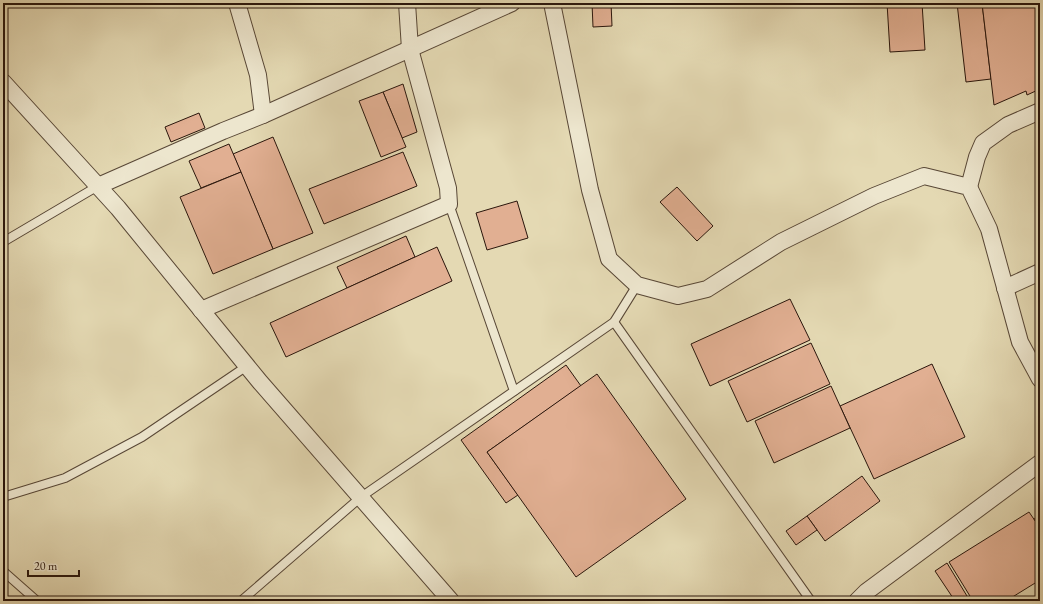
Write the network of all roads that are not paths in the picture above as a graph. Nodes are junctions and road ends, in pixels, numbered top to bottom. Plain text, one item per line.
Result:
1 (237, 3) edge
2 (406, 3) edge
3 (512, 3) edge
4 (552, 3) edge
5 (410, 49) junction
6 (3, 82) edge
7 (1040, 111) edge
8 (263, 115) junction
9 (98, 186) junction
10 (969, 187) junction
11 (449, 204) junction
12 (3, 242) edge
13 (1040, 272) edge
14 (638, 285) junction
15 (1005, 288) junction
16 (201, 310) junction
17 (614, 322) junction
18 (247, 366) junction
19 (1040, 379) edge
20 (514, 391) junction
21 (1040, 463) edge
22 (3, 497) edge
23 (361, 497) junction
24 (3, 571) edge
25 (37, 601) edge
26 (241, 601) edge
27 (451, 601) edge
28 (811, 601) edge
29 (857, 601) edge

1 - 8 street
2 - 5 street
3 - 5 street
4 - 14 street
5 - 8 street
5 - 11 street
6 - 9 street
7 - 10 street
8 - 9 street
9 - 12 lane
9 - 16 street
10 - 14 street
10 - 15 street
11 - 16 street
11 - 20 lane
13 - 15 street
14 - 17 lane
15 - 19 street
16 - 18 street
17 - 20 lane
17 - 28 lane
18 - 22 lane
18 - 23 street
20 - 23 lane
21 - 29 street
23 - 26 lane
23 - 27 street
24 - 25 lane

